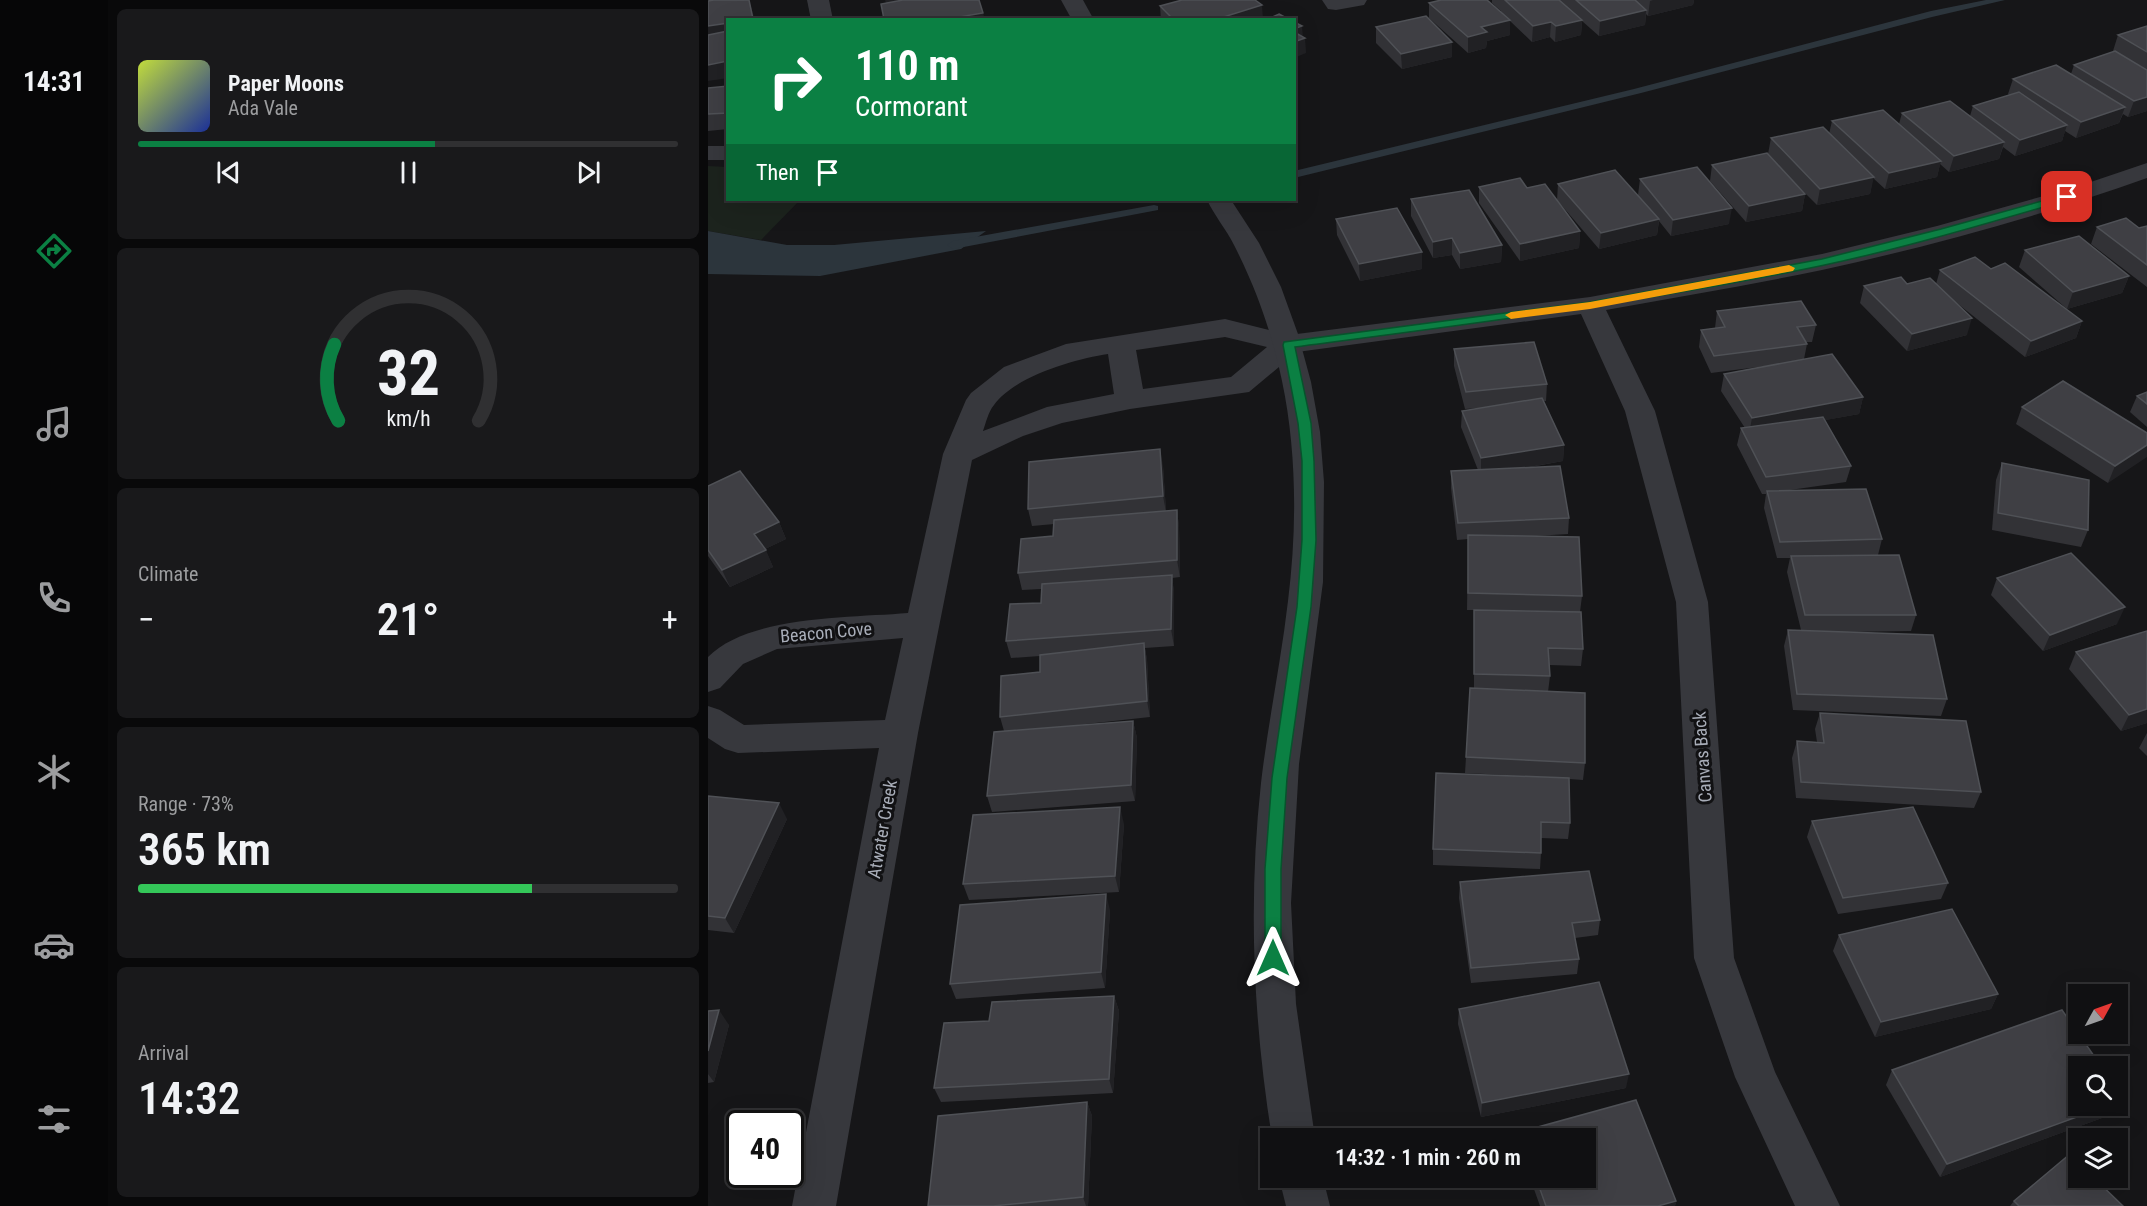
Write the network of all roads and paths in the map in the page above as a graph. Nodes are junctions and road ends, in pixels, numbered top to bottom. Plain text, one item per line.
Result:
1 (818, 0) edge
2 (1072, 0) edge
3 (822, 18) edge
4 (1082, 18) edge
5 (708, 153) edge
6 (726, 153) edge
7 (2147, 170) edge
8 (1220, 201) edge
9 (1590, 305) junction
10 (1121, 344) junction
11 (1288, 345) junction
12 (1130, 400) junction
13 (958, 454) junction
14 (922, 624) junction
15 (708, 679) edge
16 (708, 720) edge
17 (900, 733) junction
18 (1293, 1128) edge
19 (1304, 1188) edge
20 (814, 1206) edge
21 (1308, 1206) edge
22 (1818, 1206) edge

1 - 3 street
2 - 4 street
5 - 6 street
7 - 9 street
8 - 11 street
9 - 11 street
9 - 22 street, Canvas Back
10 - 11 street, Atwater Creek
10 - 12 street
10 - 13 street, Atwater Creek
11 - 12 street
11 - 18 street
12 - 13 street
13 - 14 street, Atwater Creek
14 - 15 street, Beacon Cove
14 - 17 street, Atwater Creek
16 - 17 street
17 - 20 street, Atwater Creek
19 - 21 street

